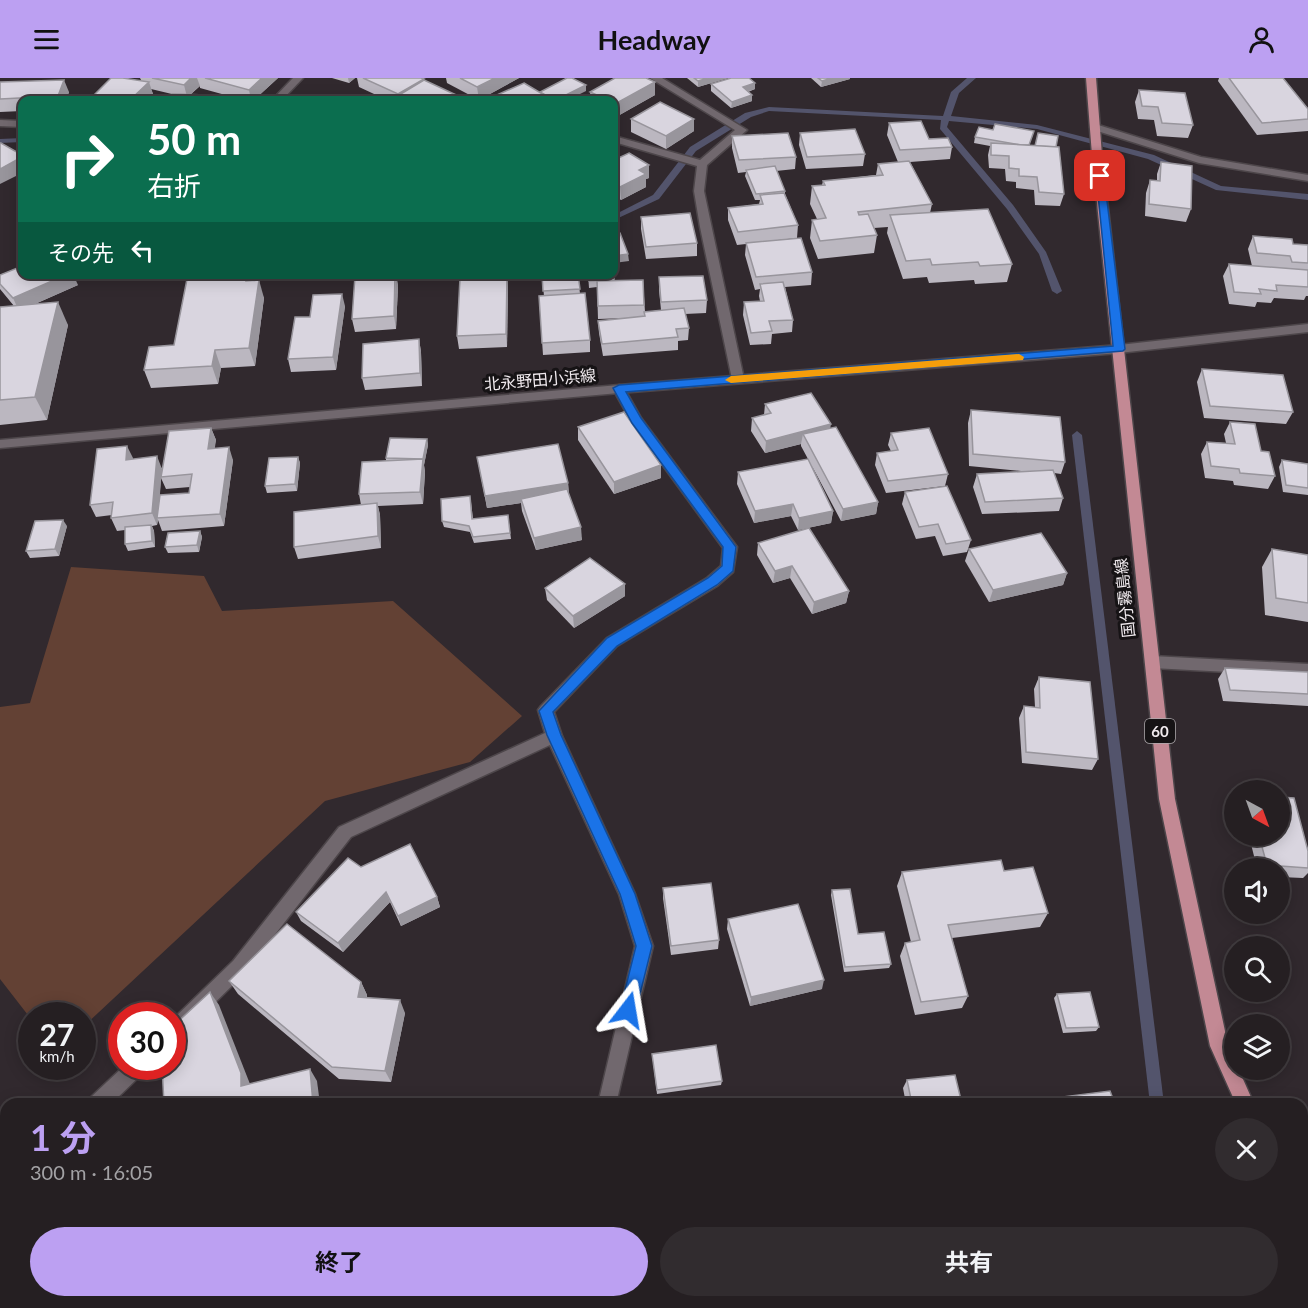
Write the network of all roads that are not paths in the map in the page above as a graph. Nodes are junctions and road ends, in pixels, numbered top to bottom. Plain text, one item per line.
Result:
1 (298, 78) edge
2 (655, 78) edge
3 (1091, 78) edge
4 (280, 96) edge
5 (0, 123) edge
6 (18, 124) edge
7 (1095, 127) junction
8 (618, 141) edge
9 (702, 164) junction
10 (1308, 178) edge
11 (1308, 328) edge
12 (1119, 349) junction
13 (738, 379) junction
14 (619, 388) junction
15 (0, 444) edge
16 (1152, 662) junction
17 (1308, 670) edge
18 (554, 735) junction
19 (186, 1018) edge
20 (123, 1080) edge
21 (104, 1098) edge
22 (608, 1098) edge
23 (1242, 1098) edge

1 - 4 street
2 - 9 street
3 - 7 main road, 国分霧島線 / 60
5 - 6 street
7 - 10 street
7 - 12 main road, 国分霧島線 / 60
8 - 9 street
9 - 13 street
11 - 12 street, 北永野田小浜線
12 - 13 street, 北永野田小浜線
12 - 16 main road, 国分霧島線 / 60
13 - 14 street, 北永野田小浜線
14 - 15 street, 北永野田小浜線
14 - 18 street
16 - 17 street
16 - 23 main road, 国分霧島線 / 60
18 - 19 street
18 - 22 street
20 - 21 street

